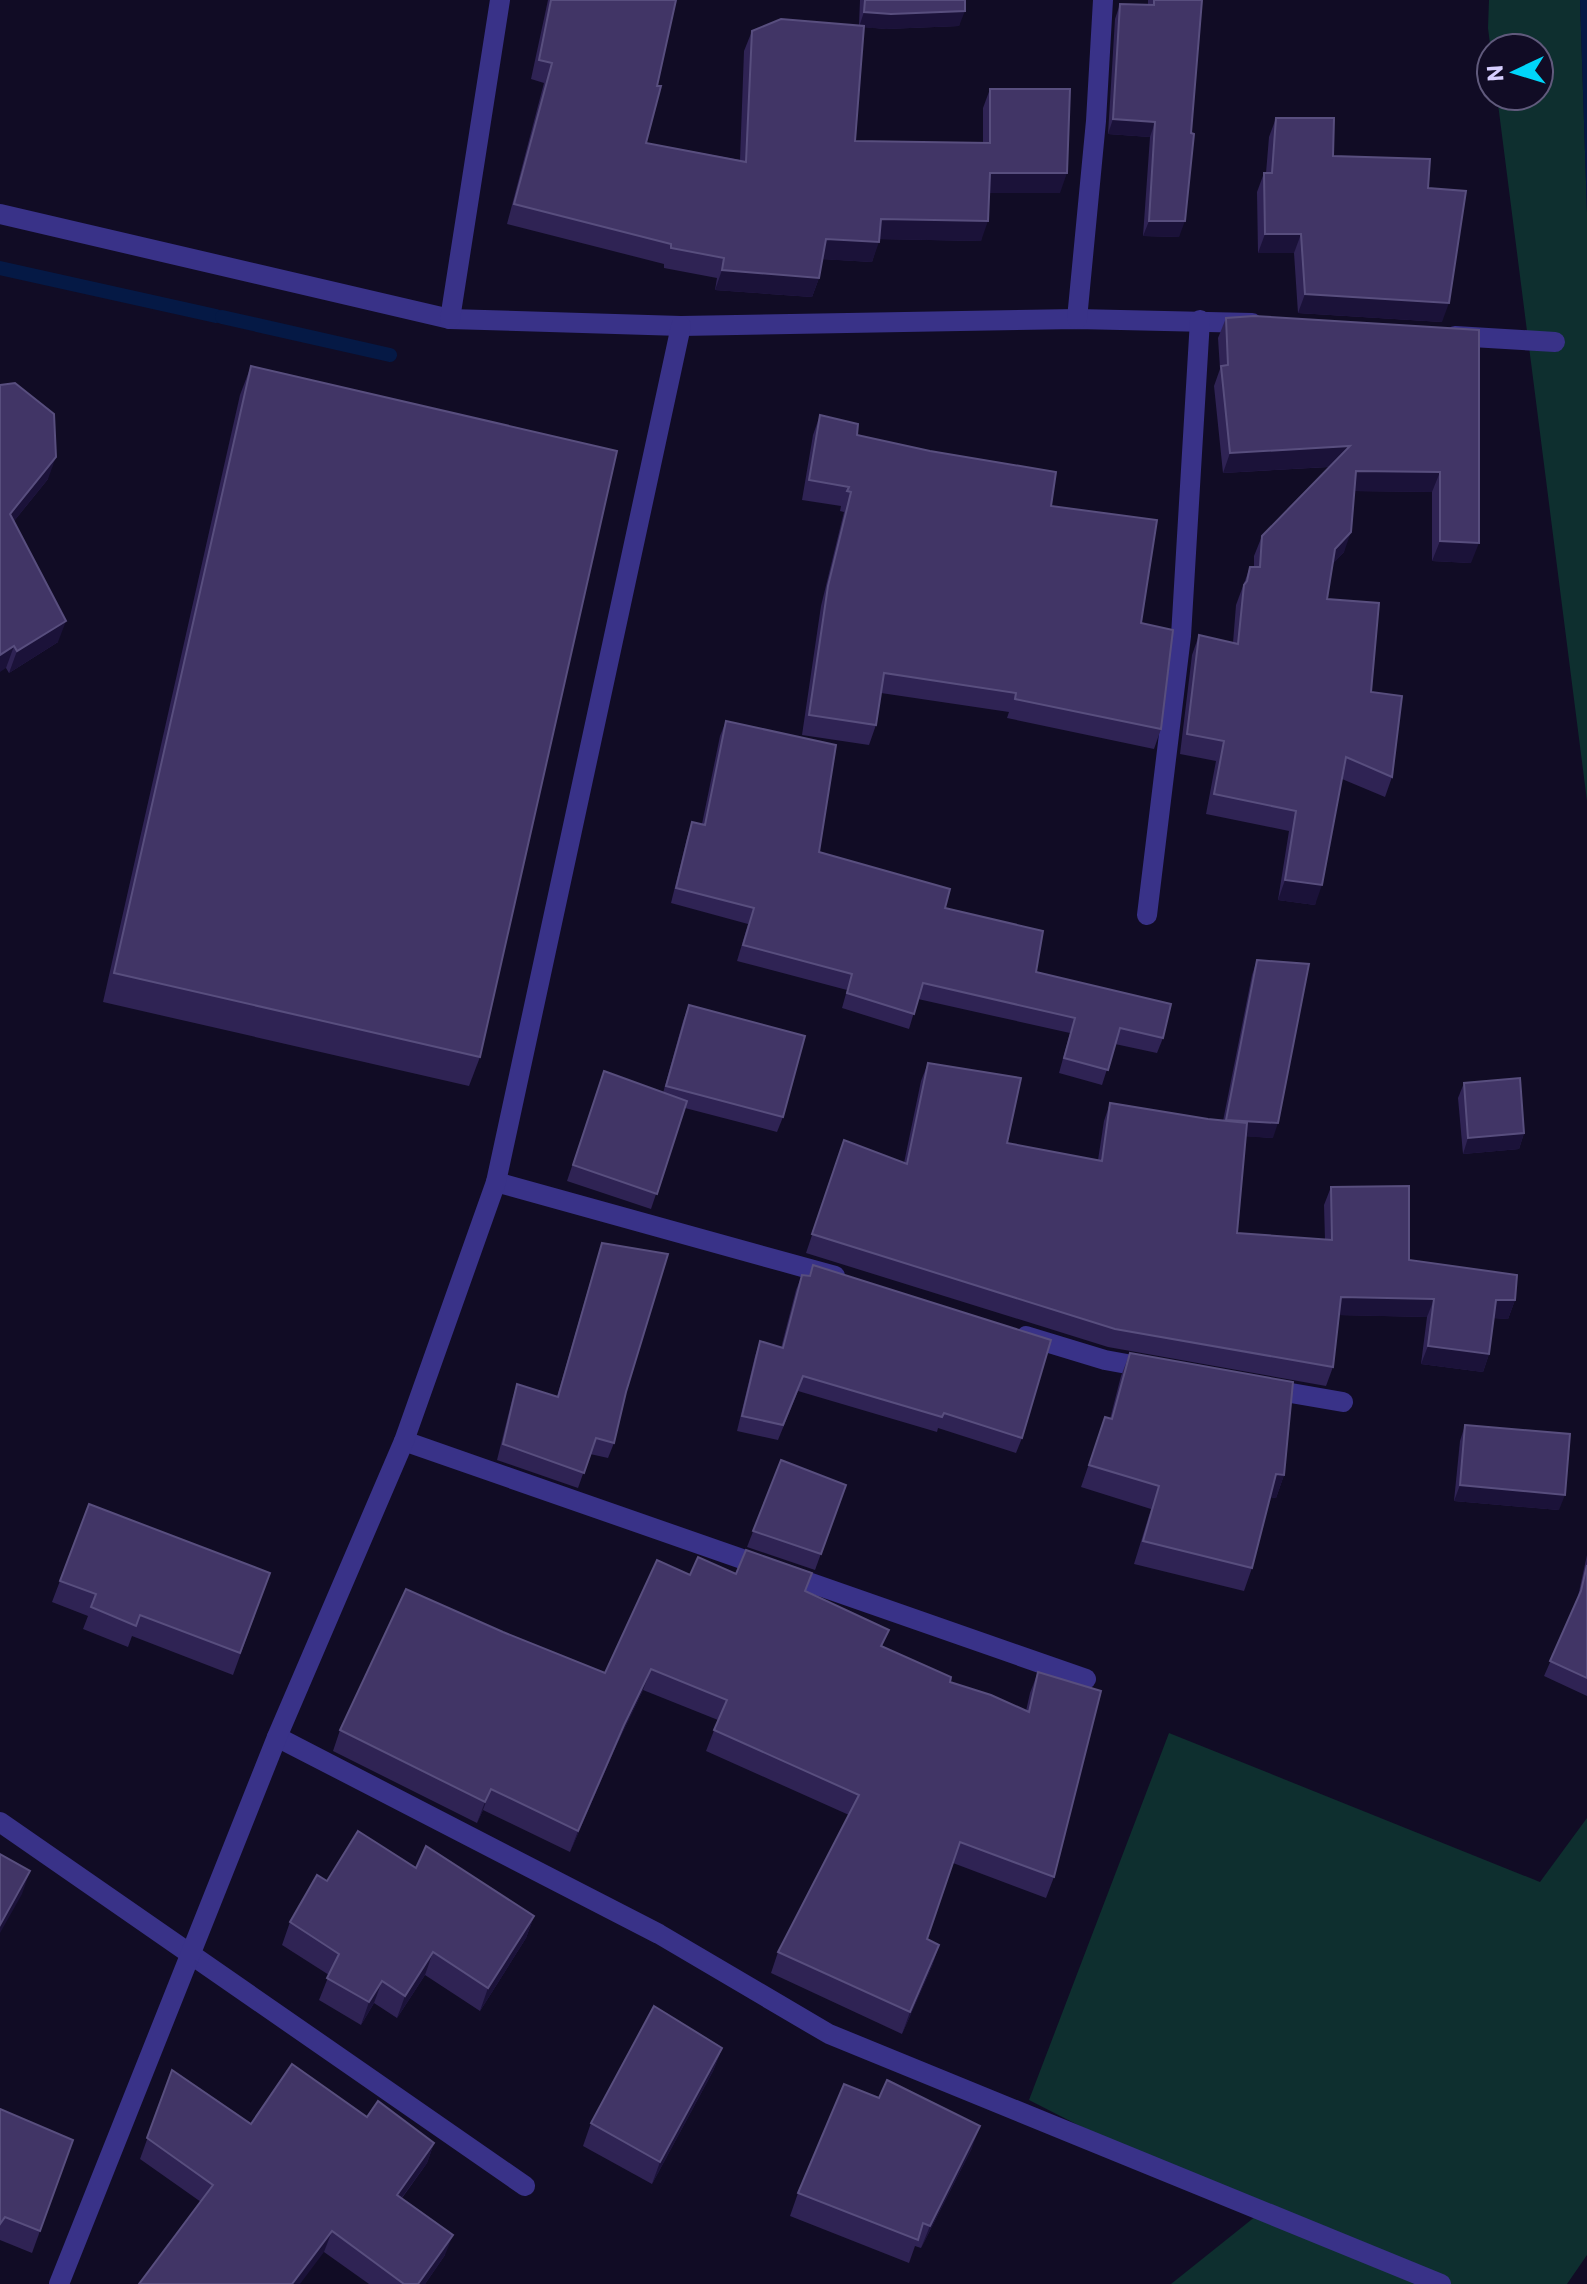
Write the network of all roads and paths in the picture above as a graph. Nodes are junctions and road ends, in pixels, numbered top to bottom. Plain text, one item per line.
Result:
1 (500, 0) edge
2 (1103, 0) edge
3 (0, 214) edge
4 (450, 319) junction
5 (1077, 319) junction
6 (1200, 320) junction
7 (1277, 324) edge
8 (681, 326) junction
9 (1431, 334) edge
10 (1555, 342) dead end
11 (1147, 915) dead end
12 (496, 1182) junction
13 (861, 1284) edge
14 (1014, 1332) edge
15 (1164, 1371) edge
16 (1254, 1386) edge
17 (1343, 1402) dead end
18 (404, 1441) junction
19 (1086, 1679) dead end
20 (277, 1737) junction
21 (0, 1822) edge
22 (189, 1954) junction
23 (525, 2186) dead end
24 (59, 2284) edge
25 (1441, 2284) edge

1 - 4 street
2 - 5 street
3 - 4 street
4 - 8 street
5 - 6 street
5 - 8 street
6 - 7 street
6 - 11 street
8 - 12 street
9 - 10 street
12 - 13 street
12 - 18 street
14 - 15 street
16 - 17 street
18 - 19 street
18 - 20 street
20 - 22 street
20 - 25 street
21 - 22 street
22 - 23 street
22 - 24 street

